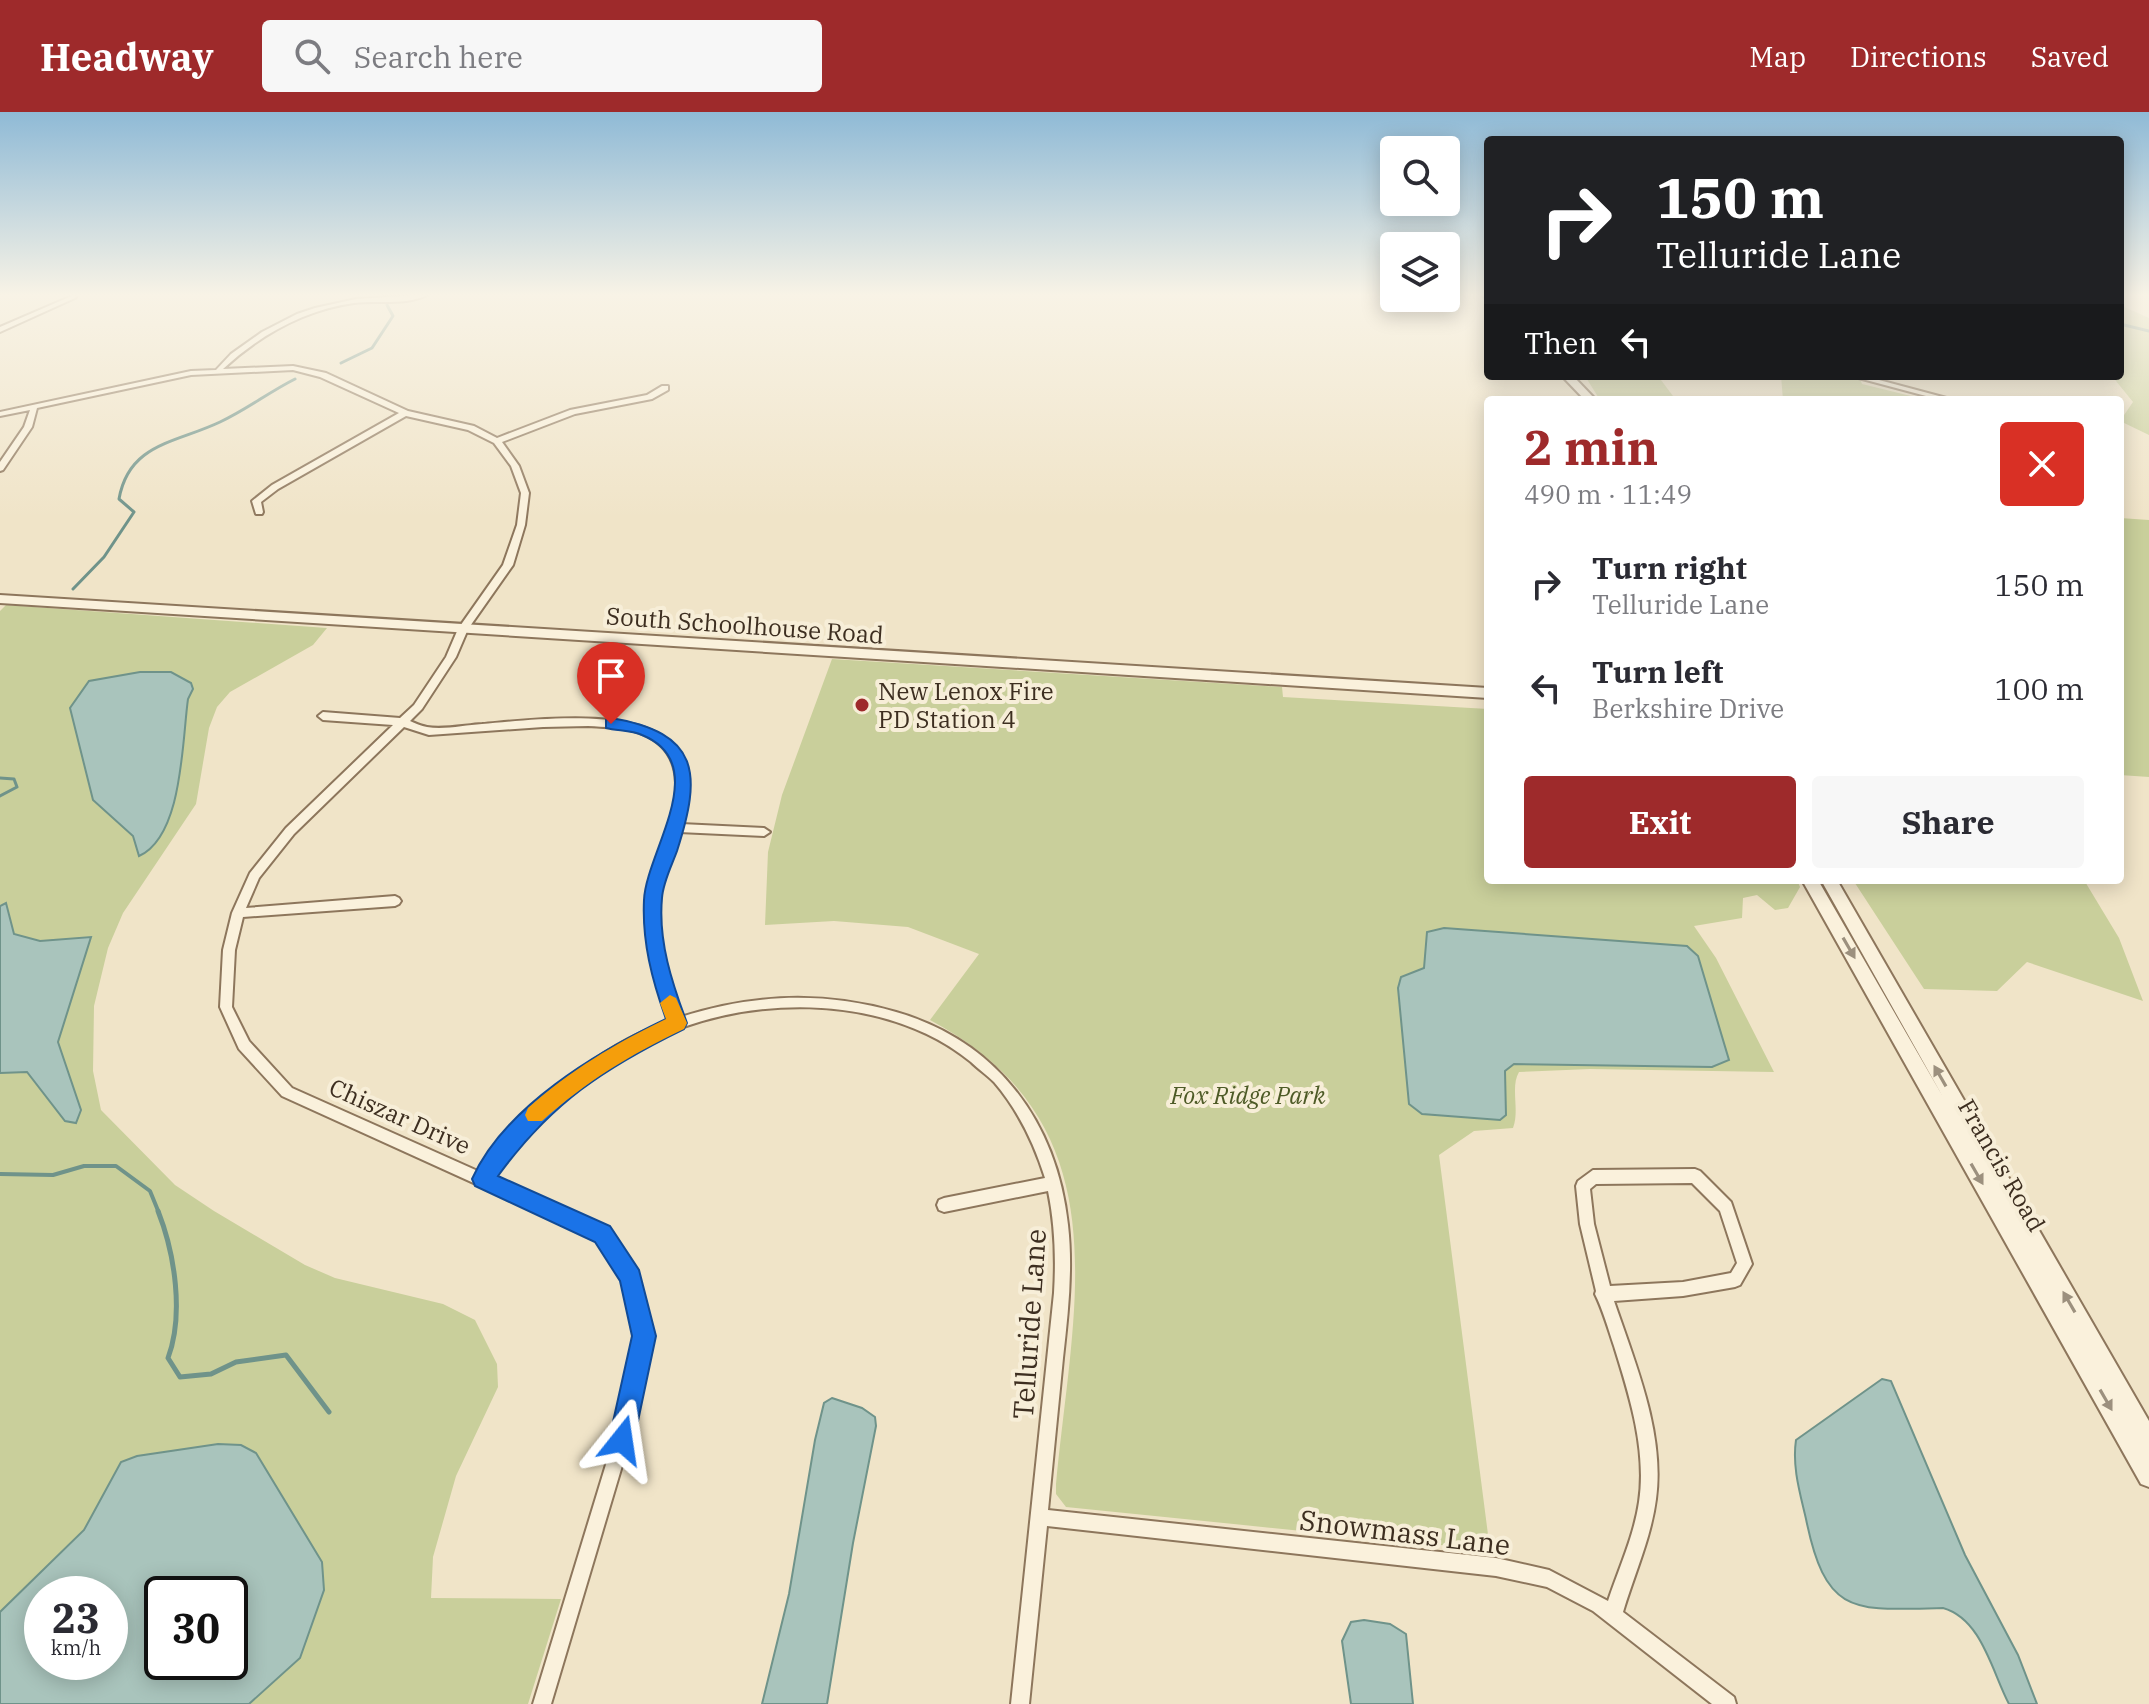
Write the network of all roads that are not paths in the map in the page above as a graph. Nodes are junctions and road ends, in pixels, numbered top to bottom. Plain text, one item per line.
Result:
1 (218, 369) edge
2 (299, 369) edge
3 (1571, 380) edge
4 (1871, 380) edge
5 (665, 388) dead end
6 (1587, 396) edge
7 (1934, 396) edge
8 (34, 409) junction
9 (405, 413) junction
10 (0, 414) edge
11 (497, 441) junction
12 (0, 468) edge
13 (259, 512) dead end
14 (0, 599) edge
15 (463, 629) junction
16 (1484, 693) edge
17 (323, 716) dead end
18 (401, 722) junction
19 (674, 828) junction
20 (764, 832) dead end
21 (1812, 884) edge
22 (1831, 884) edge
23 (395, 901) dead end
24 (238, 913) junction
25 (677, 1023) junction
26 (483, 1179) junction
27 (1054, 1183) junction
28 (944, 1205) dead end
29 (1603, 1294) junction
30 (2149, 1442) edge
31 (2149, 1476) edge
32 (1038, 1517) junction
33 (1613, 1615) junction
34 (542, 1704) edge
35 (1020, 1704) edge
36 (1727, 1704) edge

1 - 8 street
2 - 9 street
3 - 6 street
4 - 7 street
5 - 11 street
8 - 10 street
8 - 12 street
9 - 11 street
9 - 13 street
11 - 15 street, Chiszar Drive
14 - 15 street, South Schoolhouse Road
15 - 16 street, South Schoolhouse Road
15 - 18 street, Chiszar Drive
17 - 18 street
18 - 19 street
18 - 24 street, Chiszar Drive
19 - 20 street
19 - 25 street
21 -> 31 street, Francis Road
30 -> 22 street, Francis Road
23 - 24 street
24 - 26 street, Chiszar Drive
25 - 26 street, Telluride Lane
25 - 27 street, Telluride Lane
26 - 34 street, Chiszar Drive
27 - 28 street
27 - 32 street, Telluride Lane
29 - 29 street
29 - 33 street
32 - 33 street, Snowmass Lane
32 - 35 street, Telluride Lane
33 - 36 street, Snowmass Lane

